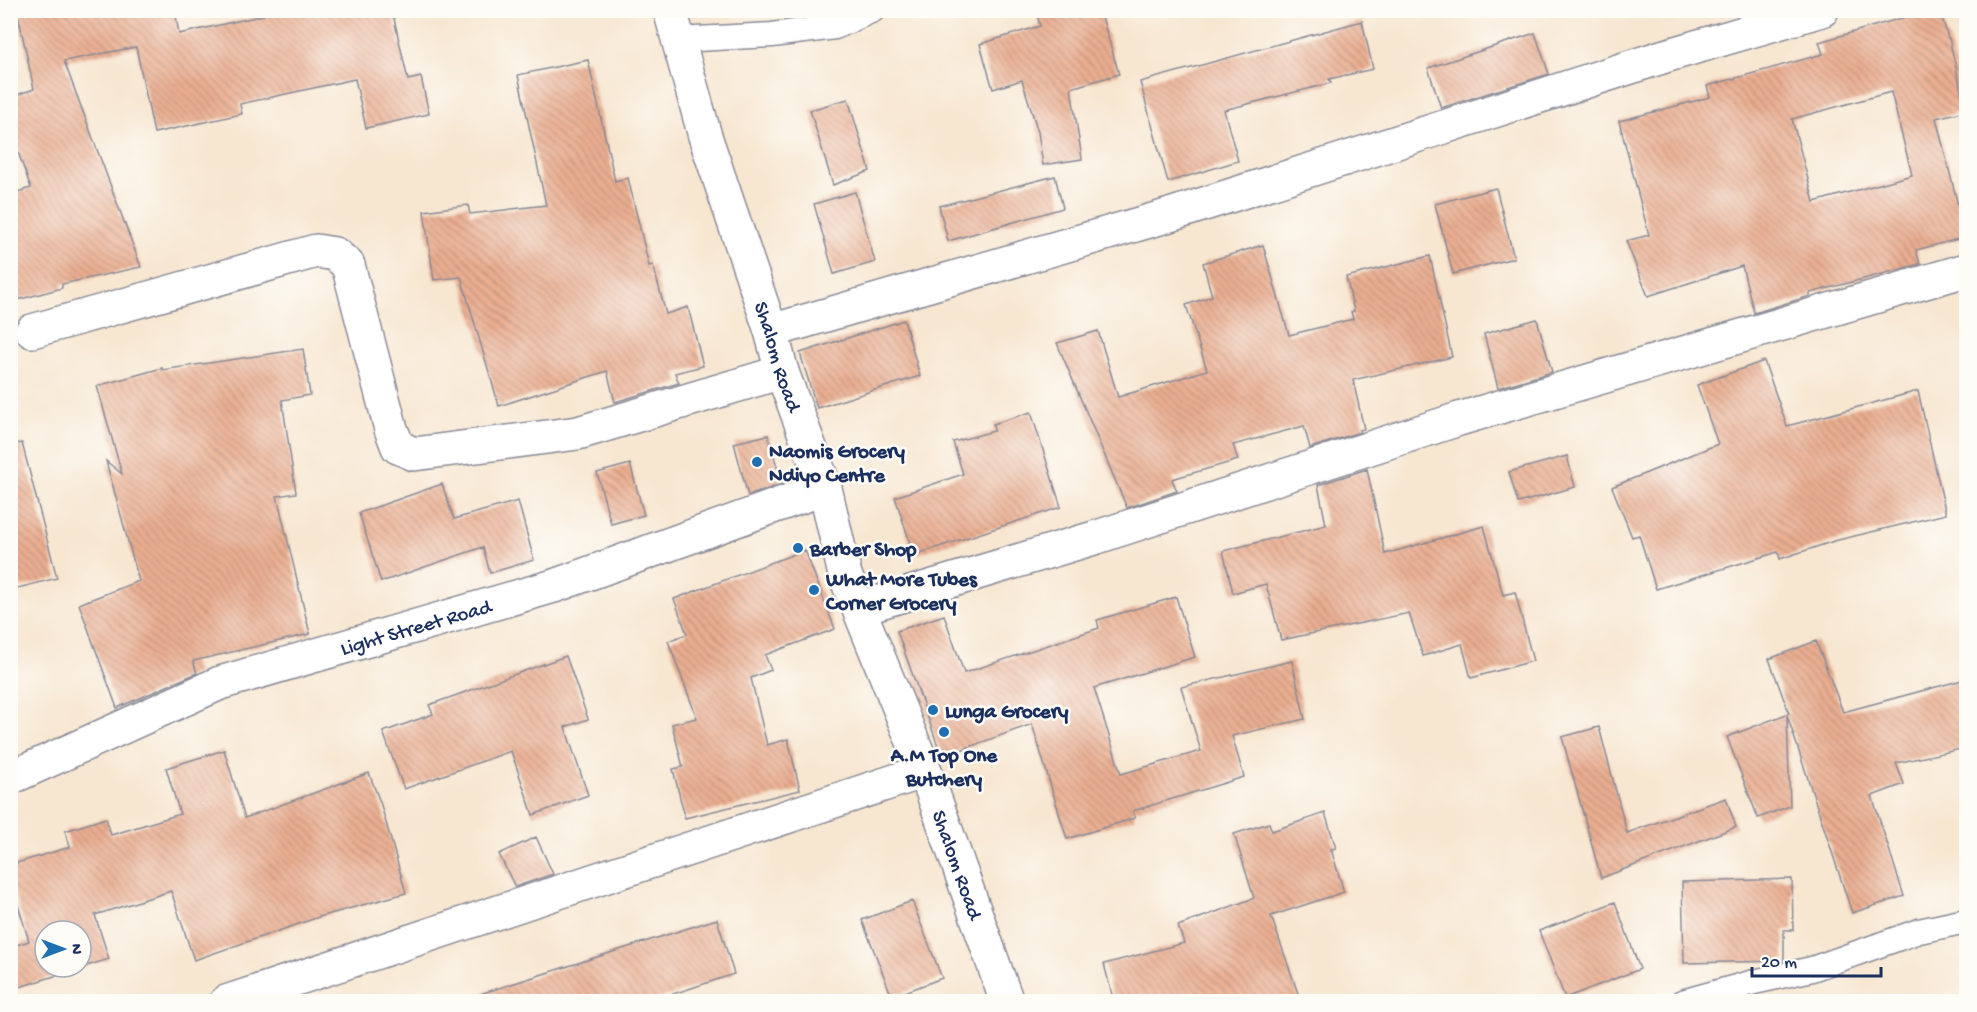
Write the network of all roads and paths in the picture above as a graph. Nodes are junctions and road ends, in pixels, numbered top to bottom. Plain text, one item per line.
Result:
1 (873, 10) edge
2 (1822, 10) edge
3 (674, 25) edge
4 (1966, 270) edge
5 (32, 331) dead end
6 (771, 331) junction
7 (782, 372) junction
8 (825, 488) junction
9 (860, 608) junction
10 (925, 771) junction
11 (10, 778) edge
12 (1966, 921) edge
13 (226, 1002) edge
14 (1006, 1002) edge
15 (1682, 1002) edge

1 - 3 lane
2 - 6 street
3 - 6 street, Shalom Road
4 - 9 street
5 - 7 street
6 - 7 street, Shalom Road
7 - 8 street, Shalom Road
8 - 9 street, Shalom Road
8 - 11 street, Light Street Road
9 - 10 street, Shalom Road
10 - 13 street
10 - 14 street, Shalom Road
12 - 15 lane

